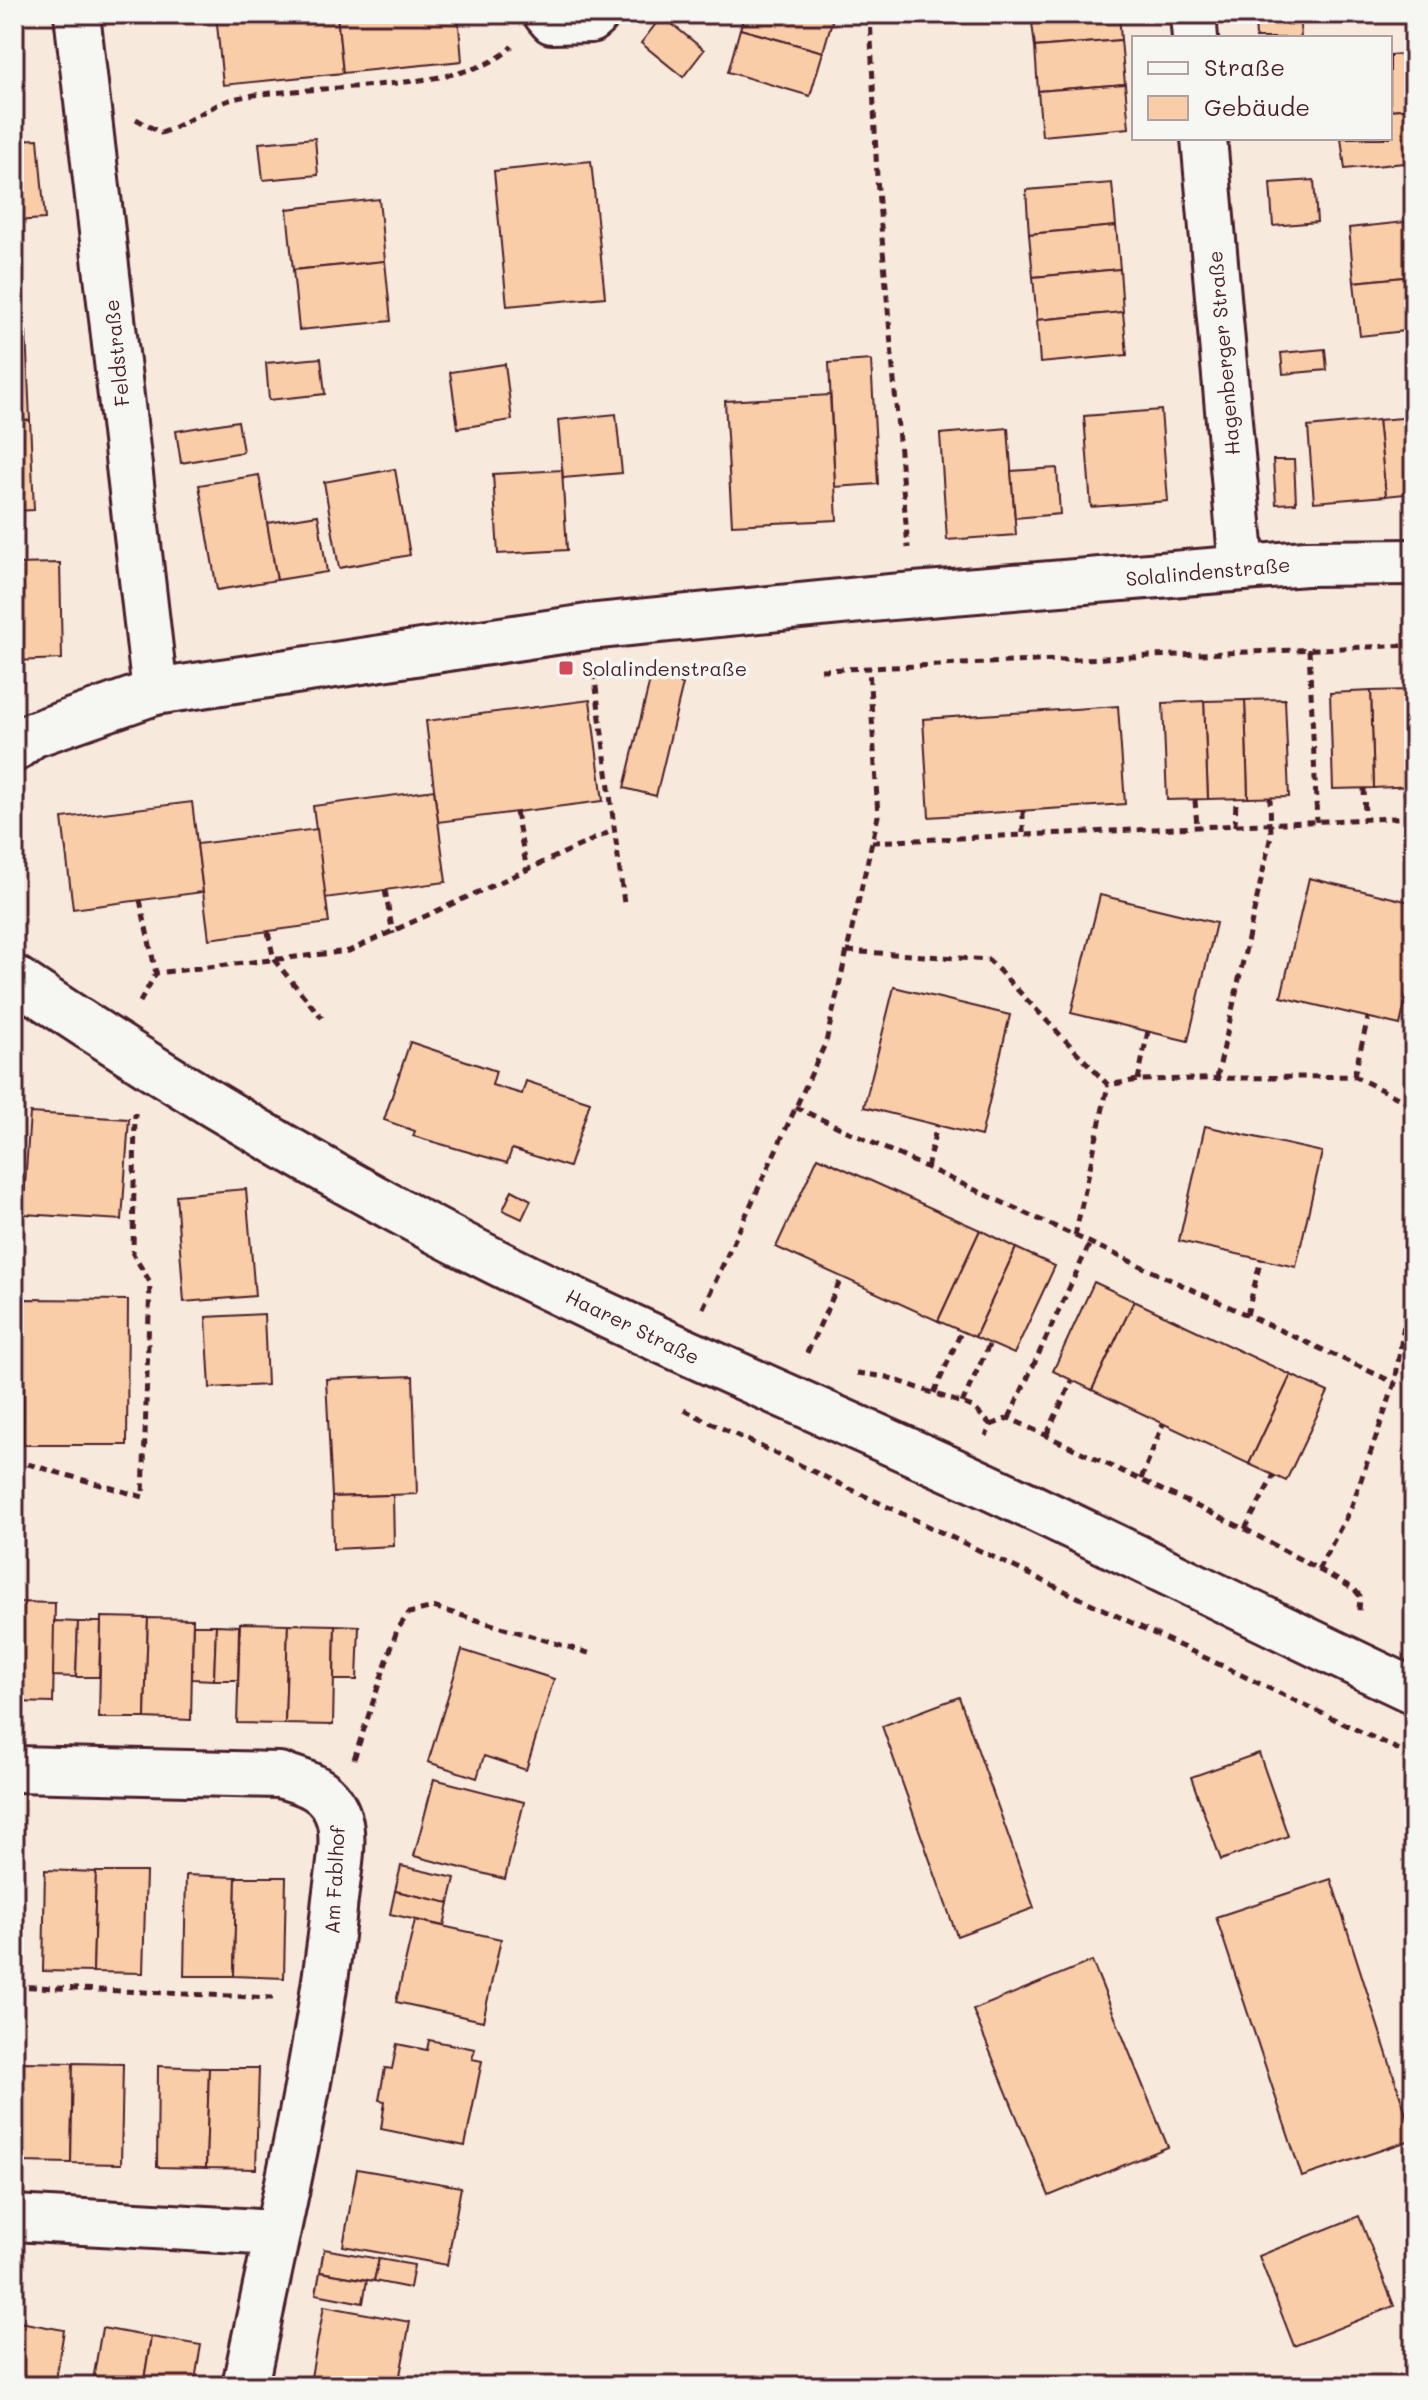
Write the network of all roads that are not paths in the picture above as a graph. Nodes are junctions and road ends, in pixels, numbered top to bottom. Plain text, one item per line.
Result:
1 (77, 14) edge
2 (597, 14) edge
3 (1193, 14) edge
4 (533, 25) edge
5 (1195, 36) edge
6 (1204, 140) edge
7 (1414, 562) edge
8 (1242, 568) junction
9 (155, 692) junction
10 (14, 749) edge
11 (14, 978) edge
12 (1414, 1691) edge
13 (14, 1770) edge
14 (14, 2218) edge
15 (276, 2233) junction
16 (245, 2386) edge

1 - 9 street, Feldstraße
2 - 4 street
3 - 5 street
6 - 8 street, Hagenberger Straße
7 - 8 street, Solalindenstraße
8 - 9 street, Solalindenstraße
9 - 10 street, Solalindenstraße
11 - 12 street, Haarer Straße
13 - 15 street, Am Fablhof
14 - 15 street
15 - 16 street, Am Fablhof

